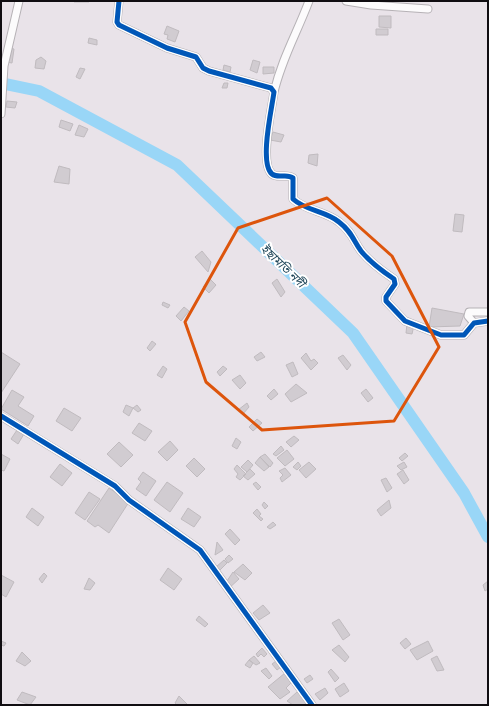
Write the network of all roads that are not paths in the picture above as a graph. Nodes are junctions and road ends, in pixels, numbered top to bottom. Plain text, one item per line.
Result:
1 (19, 1) edge
2 (118, 1) edge
3 (309, 1) edge
4 (346, 1) edge
5 (371, 3) edge
6 (428, 9) dead end
7 (274, 92) junction
8 (1, 112) edge
9 (488, 312) edge
10 (488, 321) edge
11 (474, 323) junction
12 (1, 416) edge
13 (311, 704) edge

1 - 8 street
2 - 7 street
3 - 7 street
4 - 5 street
5 - 6 street
7 - 11 street
9 - 11 street
10 - 11 street
12 - 13 street

